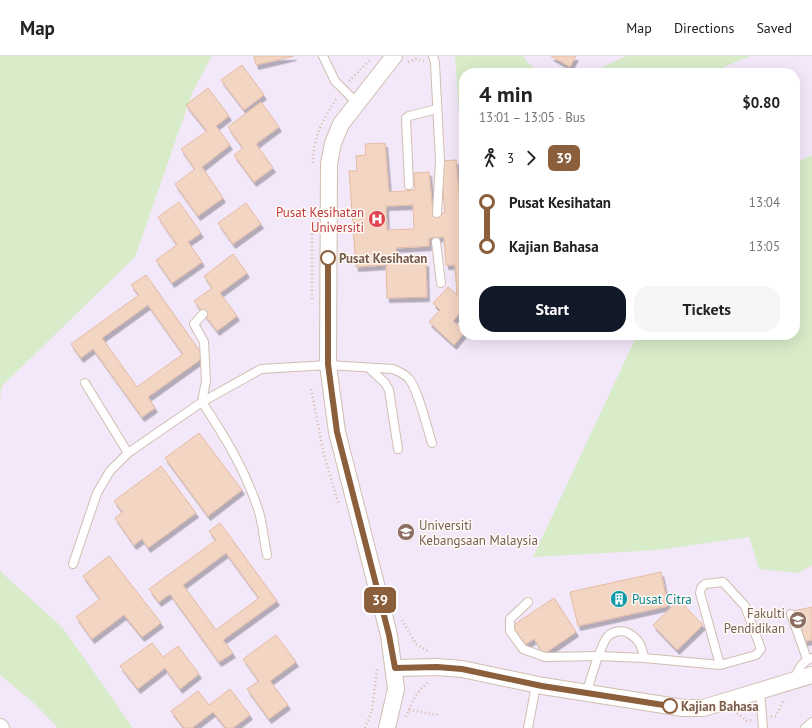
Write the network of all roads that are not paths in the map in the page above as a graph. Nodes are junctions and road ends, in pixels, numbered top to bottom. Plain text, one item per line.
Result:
1 (323, 56) edge
2 (433, 56) edge
3 (400, 59) edge
4 (357, 104) junction
5 (437, 110) junction
6 (409, 185) dead end
7 (437, 213) dead end
8 (436, 242) dead end
9 (441, 283) dead end
10 (203, 314) dead end
11 (328, 364) junction
12 (369, 368) junction
13 (85, 383) dead end
14 (202, 402) junction
15 (432, 443) dead end
16 (398, 449) dead end
17 (128, 453) junction
18 (267, 555) dead end
19 (73, 564) dead end
20 (528, 602) dead end
21 (791, 614) dead end
22 (599, 656) junction
23 (644, 658) junction
24 (809, 659) edge
25 (720, 665) junction
26 (395, 668) junction
27 (812, 675) edge
28 (793, 681) junction
29 (536, 685) junction
30 (760, 691) junction
31 (586, 694) junction
32 (812, 722) edge
33 (387, 728) edge
34 (528, 728) edge
35 (763, 728) edge
36 (805, 728) edge

1 - 4 lane
2 - 5 lane
3 - 4 street
4 - 11 street
5 - 6 lane
5 - 7 lane
8 - 9 lane
10 - 14 lane
11 - 12 lane
11 - 14 lane
11 - 26 street
12 - 15 lane
12 - 16 lane
13 - 17 lane
14 - 17 lane
14 - 18 lane
17 - 19 lane
20 - 22 lane
21 - 24 lane
22 - 23 lane
22 - 23 lane
22 - 31 lane
23 - 25 lane
24 - 28 lane
25 - 25 lane
26 - 29 street
26 - 33 street
27 - 28 street
28 - 30 street
29 - 31 street
29 - 34 lane
30 - 31 street
30 - 35 lane
32 - 36 lane

